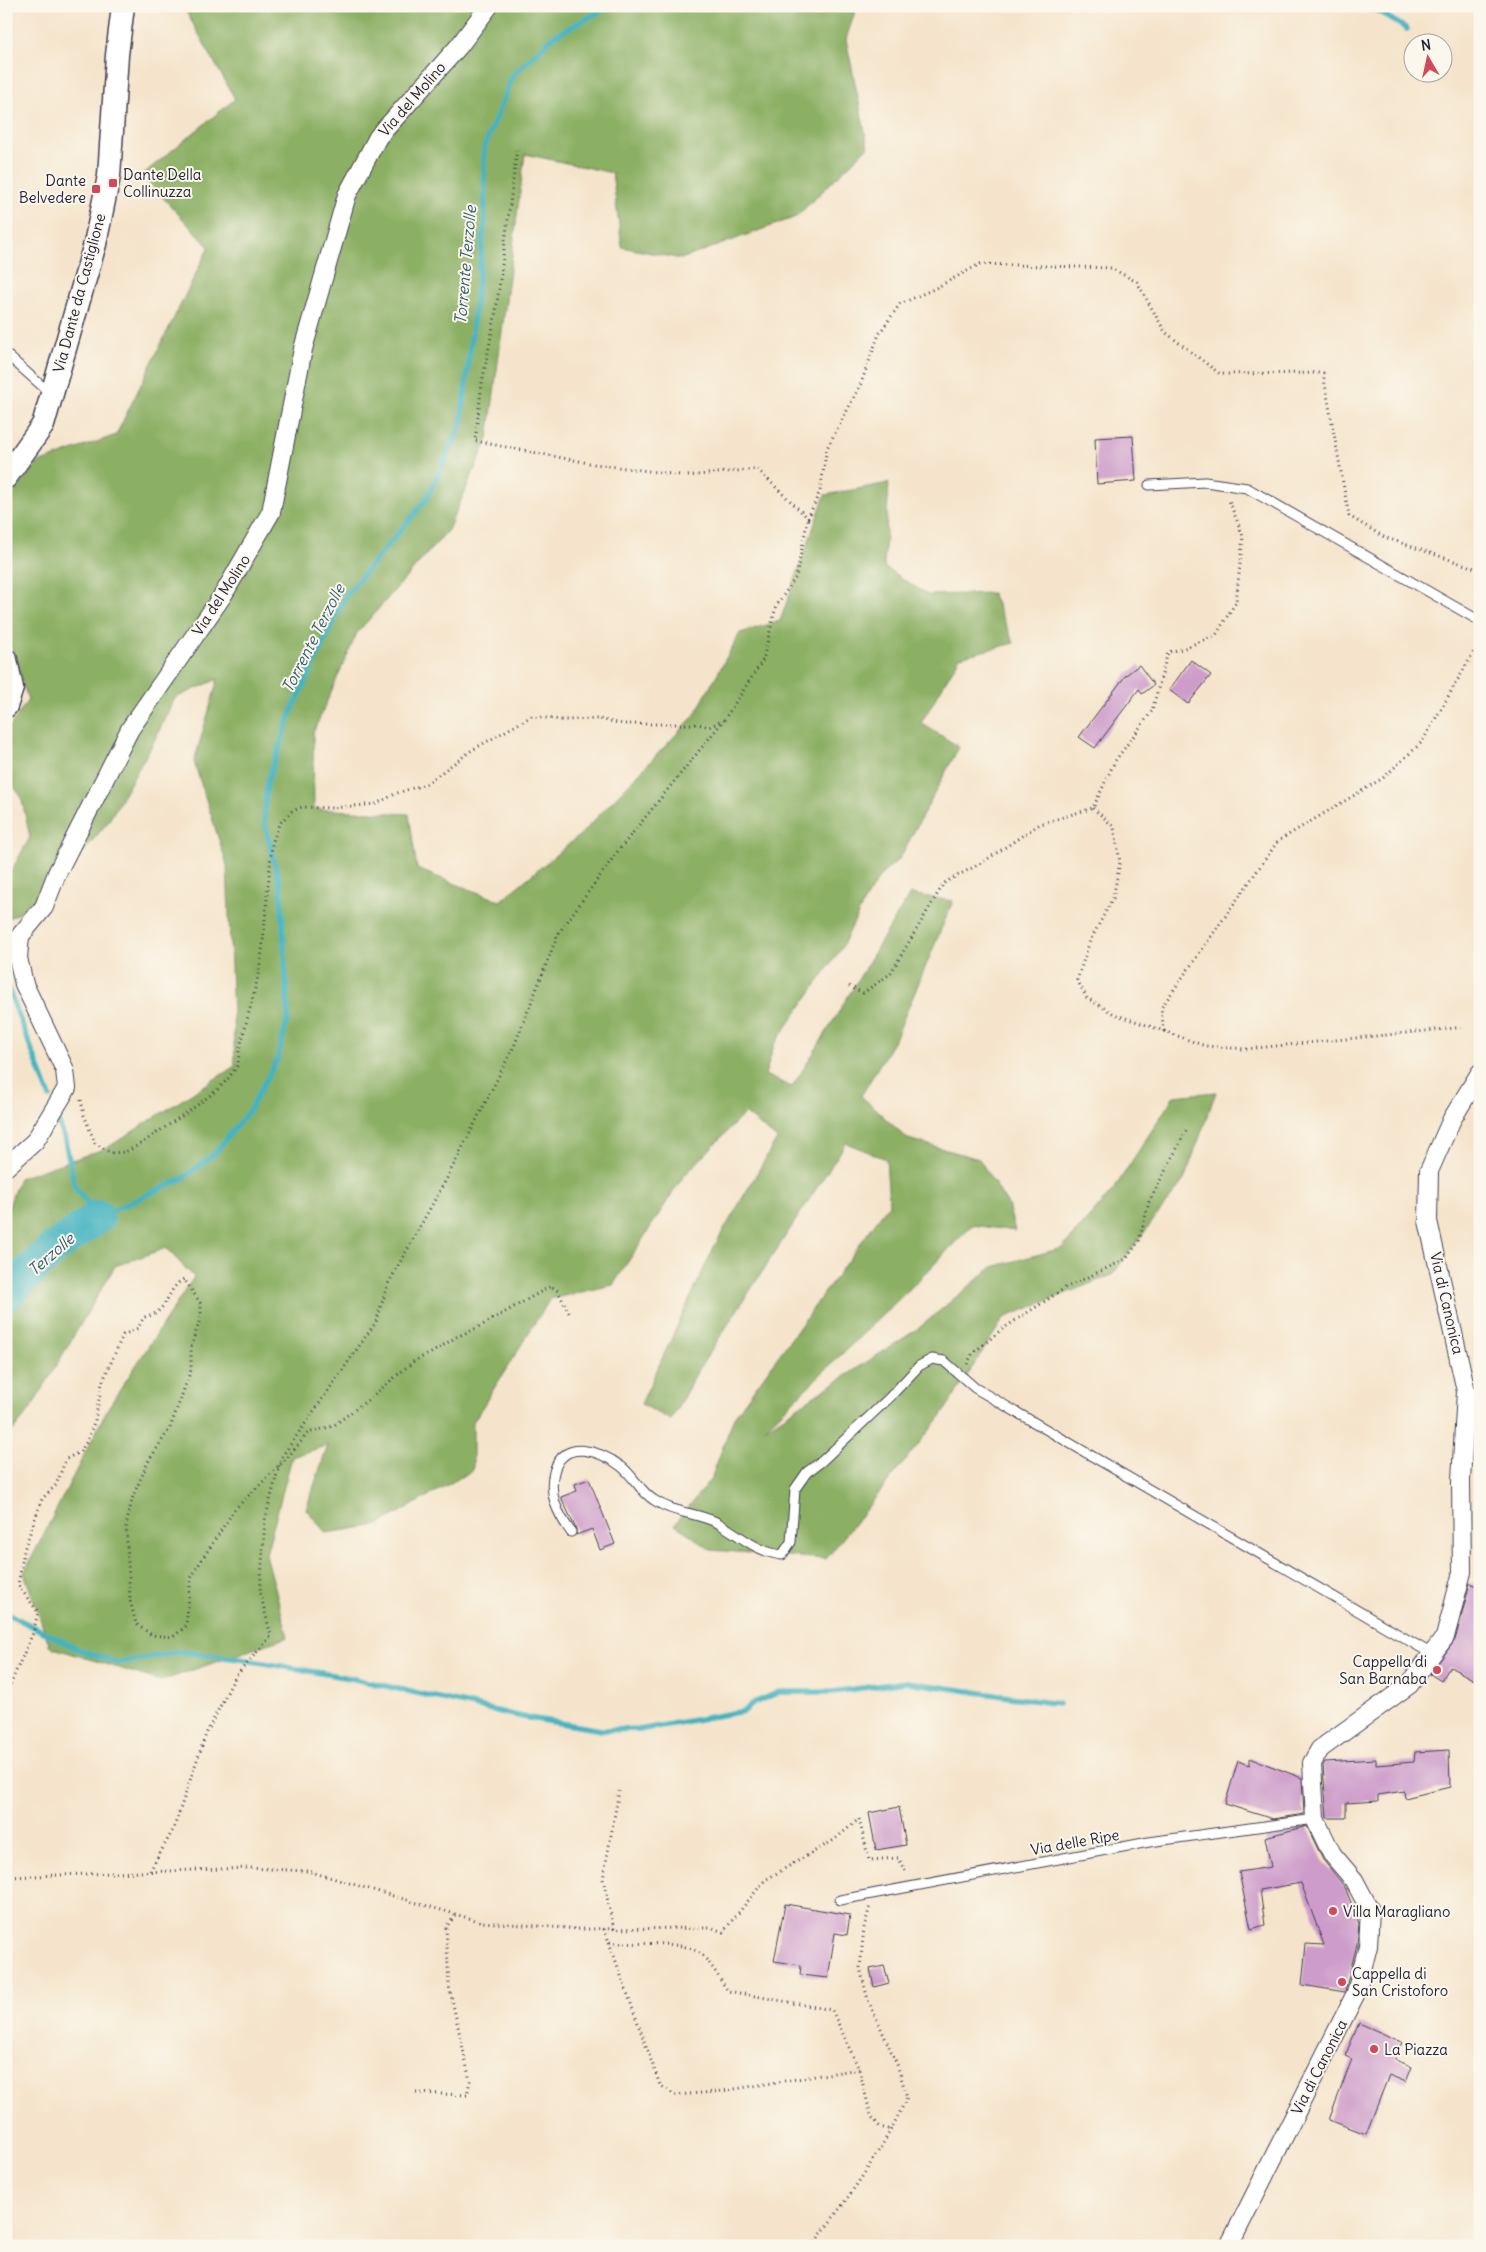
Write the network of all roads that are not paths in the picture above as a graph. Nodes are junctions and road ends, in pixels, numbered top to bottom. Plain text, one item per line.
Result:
1 (123, 6) edge
2 (488, 6) edge
3 (6, 354) edge
4 (52, 394) junction
5 (6, 477) edge
6 (1149, 485) dead end
7 (1480, 621) edge
8 (6, 660) edge
9 (6, 706) edge
10 (1480, 1073) edge
11 (6, 1167) edge
12 (570, 1532) dead end
13 (1432, 1654) junction
14 (1316, 1820) junction
15 (840, 1900) dead end
16 (1229, 2246) edge

1 - 4 street, Via Dante da Castiglione
2 - 11 street, Via del Molino
3 - 4 lane
4 - 5 street, Via Dante da Castiglione
6 - 7 lane
8 - 9 street
10 - 13 street, Via di Canonica
12 - 13 lane
13 - 14 street, Via di Canonica
14 - 15 lane, Via delle Ripe
14 - 16 street, Via di Canonica

